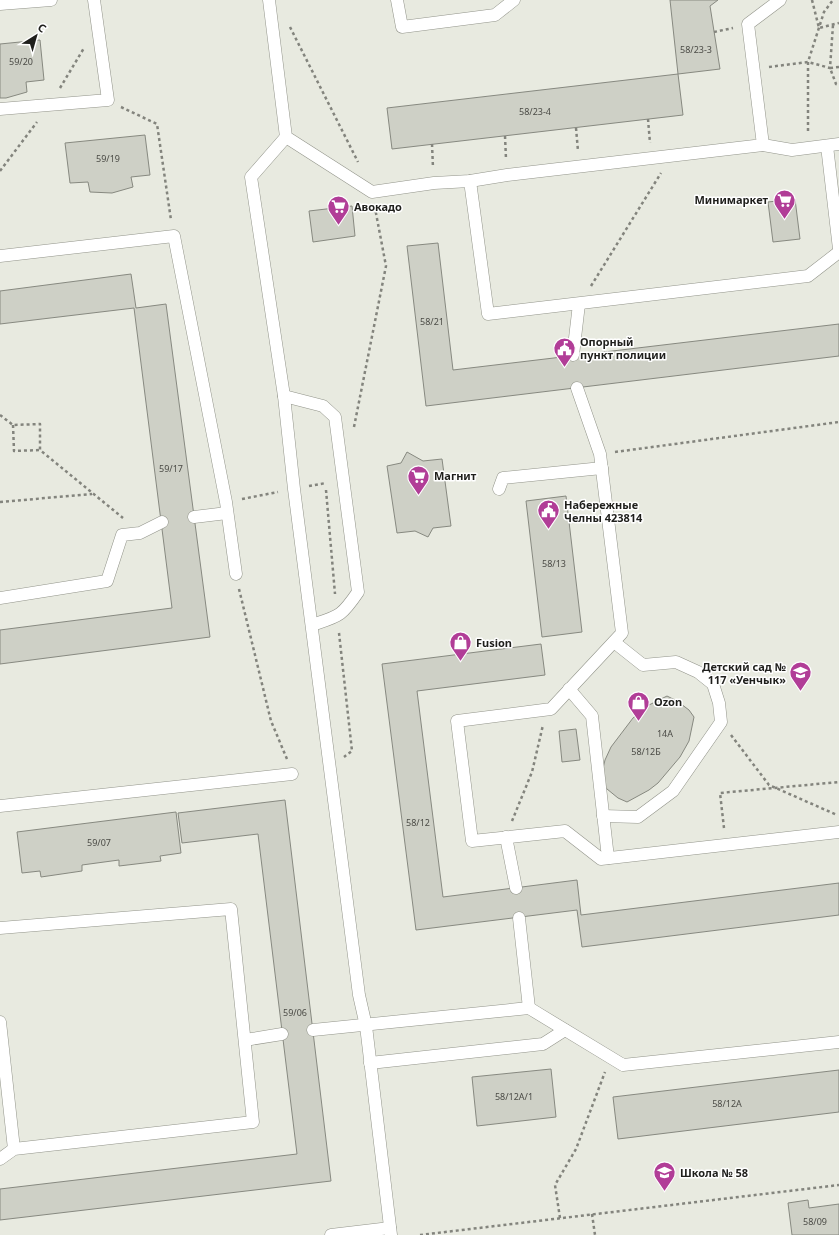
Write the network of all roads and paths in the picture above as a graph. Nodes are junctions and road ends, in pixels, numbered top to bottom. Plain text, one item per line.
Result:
1 (51, 0) edge
2 (94, 0) edge
3 (270, 0) edge
4 (397, 0) edge
5 (514, 0) edge
6 (780, 0) edge
7 (812, 0) edge
8 (833, 0) edge
9 (0, 4) edge
10 (287, 21) dead end
11 (839, 23) edge
12 (833, 25) junction
13 (819, 28) junction
14 (808, 62) junction
15 (839, 67) edge
16 (830, 68) junction
17 (754, 70) junction
18 (839, 85) edge
19 (108, 100) junction
20 (0, 109) edge
21 (648, 119) dead end
22 (576, 128) dead end
23 (505, 136) dead end
24 (286, 137) junction
25 (432, 144) dead end
26 (763, 145) junction
27 (833, 145) edge
28 (808, 148) junction
29 (672, 156) junction
30 (650, 158) junction
31 (358, 164) dead end
32 (579, 166) junction
33 (507, 175) junction
34 (470, 181) junction
35 (434, 183) junction
36 (372, 192) junction
37 (174, 236) junction
38 (839, 250) edge
39 (0, 256) edge
40 (579, 304) junction
41 (573, 355) dead end
42 (577, 388) dead end
43 (284, 396) junction
44 (0, 415) edge
45 (839, 422) edge
46 (13, 425) junction
47 (352, 435) dead end
48 (40, 450) junction
49 (600, 454) junction
50 (602, 468) junction
51 (343, 481) junction
52 (326, 483) junction
53 (294, 489) junction
54 (499, 489) dead end
55 (92, 494) junction
56 (0, 502) edge
57 (226, 507) junction
58 (194, 517) dead end
59 (162, 522) dead end
60 (140, 533) junction
61 (236, 574) joint
62 (0, 598) edge
63 (338, 617) junction
64 (312, 624) junction
65 (614, 642) junction
66 (569, 689) junction
67 (547, 709) junction
68 (721, 722) junction
69 (329, 768) junction
70 (292, 774) joint
71 (839, 782) edge
72 (774, 787) junction
73 (0, 806) edge
74 (603, 816) junction
75 (839, 816) edge
76 (839, 832) edge
77 (506, 837) junction
78 (725, 845) junction
79 (608, 858) junction
80 (516, 888) dead end
81 (519, 918) dead end
82 (0, 928) edge
83 (530, 1008) junction
84 (0, 1022) edge
85 (366, 1026) junction
86 (313, 1030) dead end
87 (565, 1030) junction
88 (282, 1034) dead end
89 (244, 1040) junction
90 (839, 1042) edge
91 (610, 1058) junction
92 (370, 1063) junction
93 (14, 1149) junction
94 (0, 1159) edge
95 (839, 1185) edge
96 (592, 1214) junction
97 (560, 1218) junction
98 (390, 1232) edge
99 (331, 1235) edge
100 (420, 1235) edge
101 (595, 1235) edge

1 - 9 lane
2 - 19 lane
3 - 24 lane
4 - 5 lane
6 - 17 lane
7 - 13 path
8 - 13 path
10 - 31 path
11 - 12 path
12 - 13 path
12 - 16 path
13 - 14 path
14 - 16 path
14 - 17 path
14 - 28 path
15 - 16 path
16 - 18 path
17 - 26 lane
19 - 20 lane
19 - 37 path
21 - 30 path
22 - 32 path
23 - 33 path
24 - 36 lane
24 - 43 lane
25 - 35 path
26 - 28 lane
26 - 29 lane
27 - 28 lane
27 - 38 lane
29 - 30 lane
29 - 40 path
30 - 32 lane
32 - 33 lane
33 - 34 lane
34 - 35 lane
34 - 40 lane
35 - 36 lane
36 - 47 path
37 - 39 lane
37 - 57 lane
38 - 40 lane
40 - 41 lane
42 - 49 lane
43 - 51 lane
43 - 53 lane
44 - 46 path
45 - 49 path
46 - 48 path
46 - 48 path
48 - 55 path
49 - 50 lane
50 - 54 lane
50 - 65 lane
51 - 52 path
51 - 63 lane
52 - 53 path
52 - 63 path
53 - 57 path
53 - 64 lane
55 - 56 path
55 - 60 path
57 - 58 lane
57 - 61 lane
59 - 60 lane
60 - 62 lane
61 - 70 path
63 - 64 lane
63 - 69 path
64 - 69 lane
65 - 66 lane
65 - 68 lane
66 - 67 lane
66 - 74 lane
67 - 77 path
67 - 77 lane
68 - 72 path
68 - 74 lane
69 - 85 lane
70 - 73 lane
71 - 72 path
72 - 75 path
72 - 78 path
74 - 79 lane
76 - 78 lane
77 - 79 lane
77 - 80 lane
78 - 79 lane
81 - 83 lane
82 - 89 lane
83 - 85 lane
83 - 87 lane
84 - 93 lane
85 - 86 lane
85 - 92 lane
87 - 91 lane
87 - 92 lane
88 - 89 lane
89 - 93 lane
90 - 91 lane
91 - 97 path
92 - 98 lane
93 - 94 lane
95 - 96 path
96 - 97 path
96 - 101 path
97 - 100 path
98 - 99 lane

